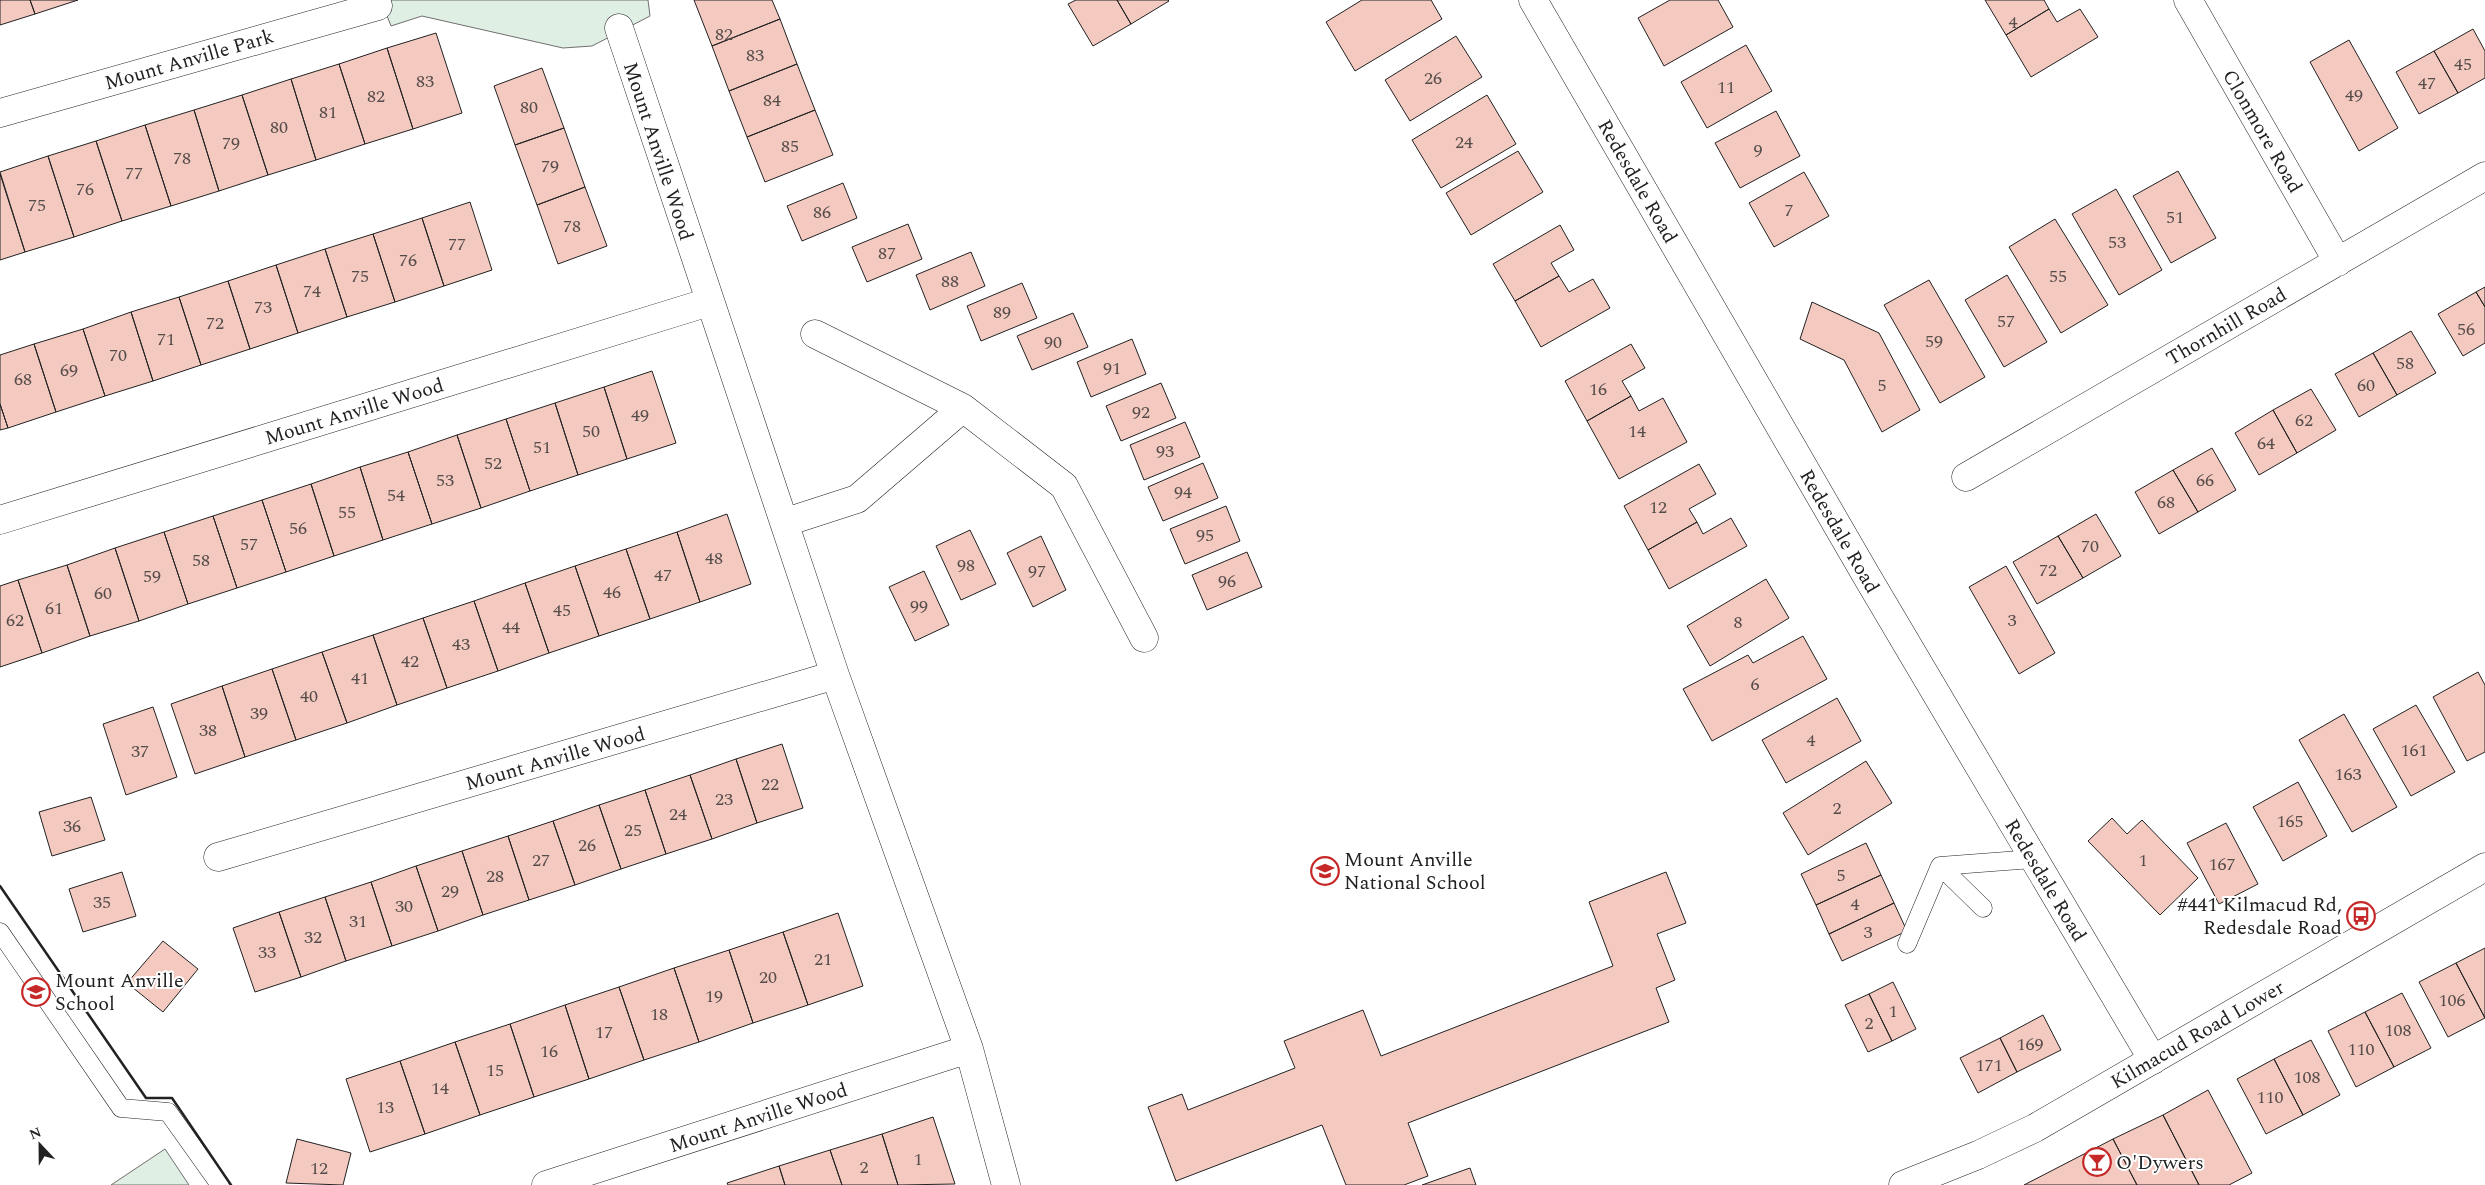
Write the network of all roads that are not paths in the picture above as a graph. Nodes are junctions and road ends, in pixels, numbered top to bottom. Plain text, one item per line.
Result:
1 (1533, 0) edge
2 (2188, 0) edge
3 (378, 6) dead end
4 (619, 28) dead end
5 (0, 113) edge
6 (2485, 176) edge
7 (2338, 262) junction
8 (709, 302) junction
9 (814, 334) dead end
10 (963, 408) junction
11 (1966, 477) dead end
12 (0, 520) edge
13 (786, 522) junction
14 (1144, 638) dead end
15 (835, 675) junction
16 (218, 857) dead end
17 (2033, 860) junction
18 (1940, 866) junction
19 (2485, 867) edge
20 (1982, 908) dead end
21 (0, 932) edge
22 (1907, 944) dead end
23 (969, 1050) junction
24 (2153, 1060) junction
25 (1914, 1183) edge
26 (220, 1185) edge
27 (546, 1185) edge
28 (1006, 1185) edge

1 - 17 street, Redesdale Road
2 - 7 street, Clonmore Road
3 - 5 street, Mount Anville Park
4 - 8 street, Mount Anville Wood
6 - 7 street, Thornhill Road
7 - 11 street, Thornhill Road
8 - 12 street, Mount Anville Wood
8 - 13 street, Mount Anville Wood
9 - 10 street
10 - 13 street
10 - 14 street
13 - 15 street, Mount Anville Wood
15 - 16 street, Mount Anville Wood
15 - 23 street, Mount Anville Wood
17 - 18 lane
17 - 24 street, Redesdale Road
18 - 20 lane
18 - 22 lane
19 - 24 street, Kilmacud Road Lower
21 - 26 lane
23 - 27 street, Mount Anville Wood
23 - 28 street, Mount Anville Wood
24 - 25 street, Kilmacud Road Lower

